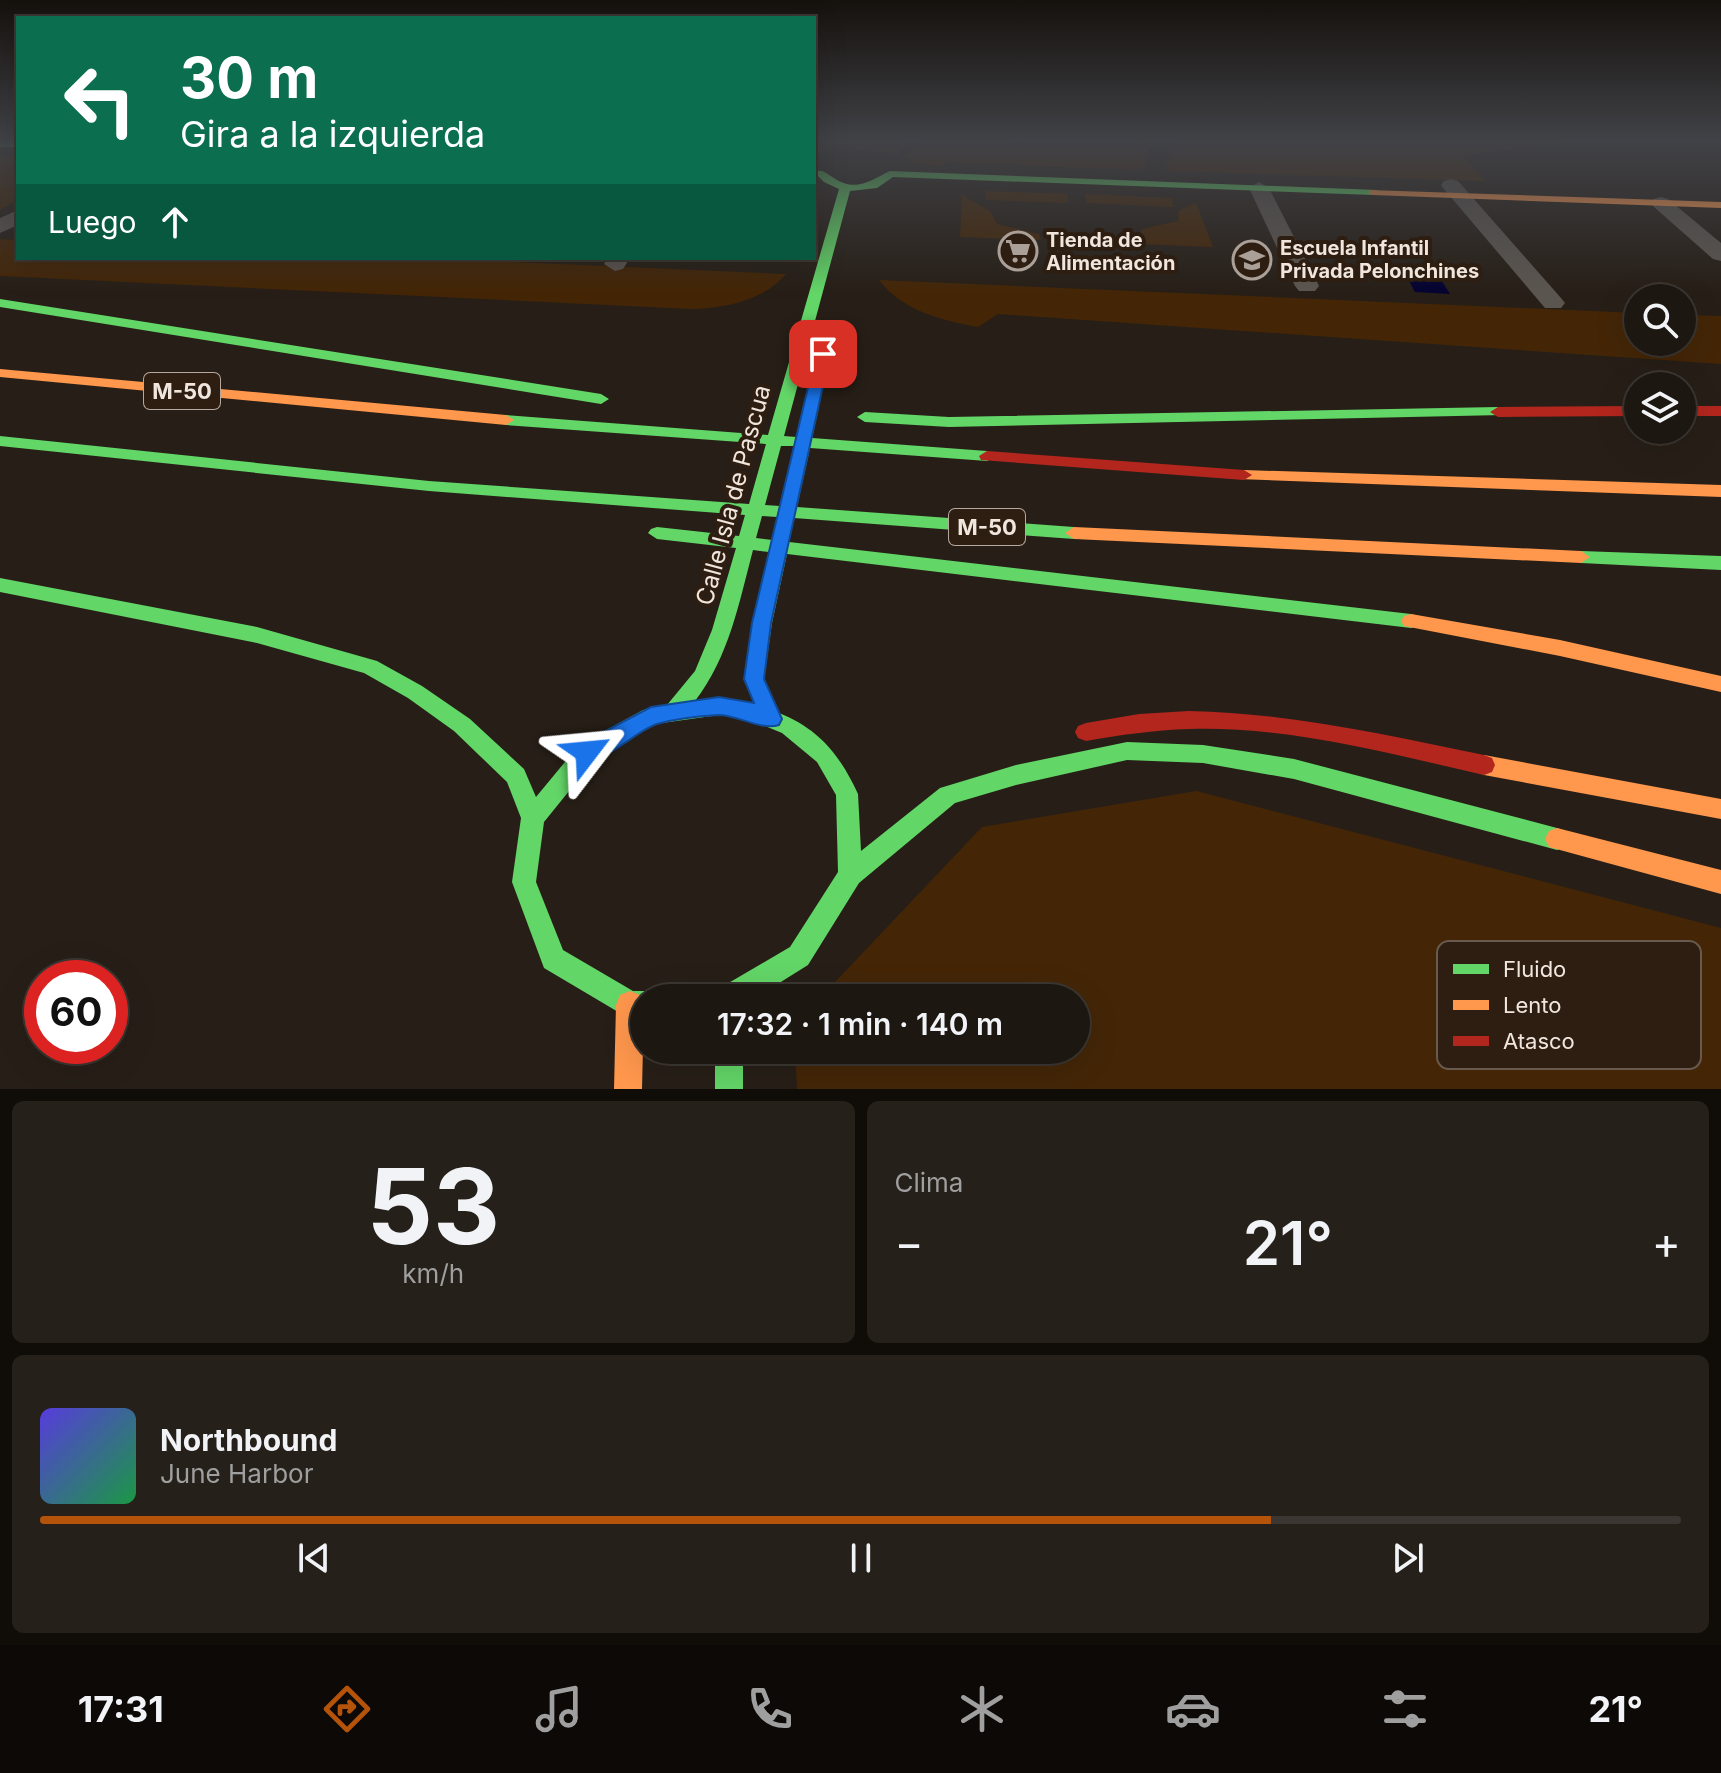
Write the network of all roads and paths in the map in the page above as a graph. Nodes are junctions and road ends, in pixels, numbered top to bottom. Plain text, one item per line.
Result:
1 (850, 190) edge
2 (851, 190) edge
3 (1260, 190) edge
4 (1437, 190) edge
5 (1455, 190) junction
6 (1661, 203) junction
7 (1721, 205) edge
8 (1721, 254) edge
9 (1307, 286) dead end
10 (835, 296) dead end
11 (0, 303) edge
12 (1553, 303) dead end
13 (0, 373) edge
14 (816, 384) dead end
15 (613, 400) dead end
16 (1624, 411) edge
17 (1696, 411) edge
18 (1721, 411) edge
19 (766, 412) dead end
20 (0, 441) edge
21 (253, 471) junction
22 (1721, 491) edge
23 (314, 492) dead end
24 (643, 531) dead end
25 (1721, 563) edge
26 (0, 585) edge
27 (1721, 684) edge
28 (673, 713) junction
29 (771, 719) junction
30 (1063, 739) dead end
31 (995, 763) dead end
32 (948, 795) junction
33 (1721, 809) edge
34 (533, 818) junction
35 (850, 875) junction
36 (1721, 882) edge
37 (753, 984) edge
38 (630, 1001) edge
39 (631, 1064) edge
40 (729, 1064) edge
41 (628, 1089) edge
42 (729, 1089) edge

1 - 28 main road, Calle Isla de Pascua
2 - 10 main road
3 - 9 street
4 - 5 main road
5 - 6 main road
5 - 12 street
6 - 7 main road
6 - 8 street
11 - 15 main road
13 - 22 main road, M-50
14 - 29 main road
16 - 19 main road
17 - 18 main road
20 - 21 main road, M-50
21 - 23 main road
21 - 25 main road, M-50
24 - 27 main road
26 - 34 main road
28 - 29 main road
28 - 34 main road
29 - 35 main road
30 - 33 main road
31 - 32 main road
32 - 35 main road
32 - 36 main road
34 - 38 main road
35 - 37 main road
39 - 41 main road
40 - 42 main road

